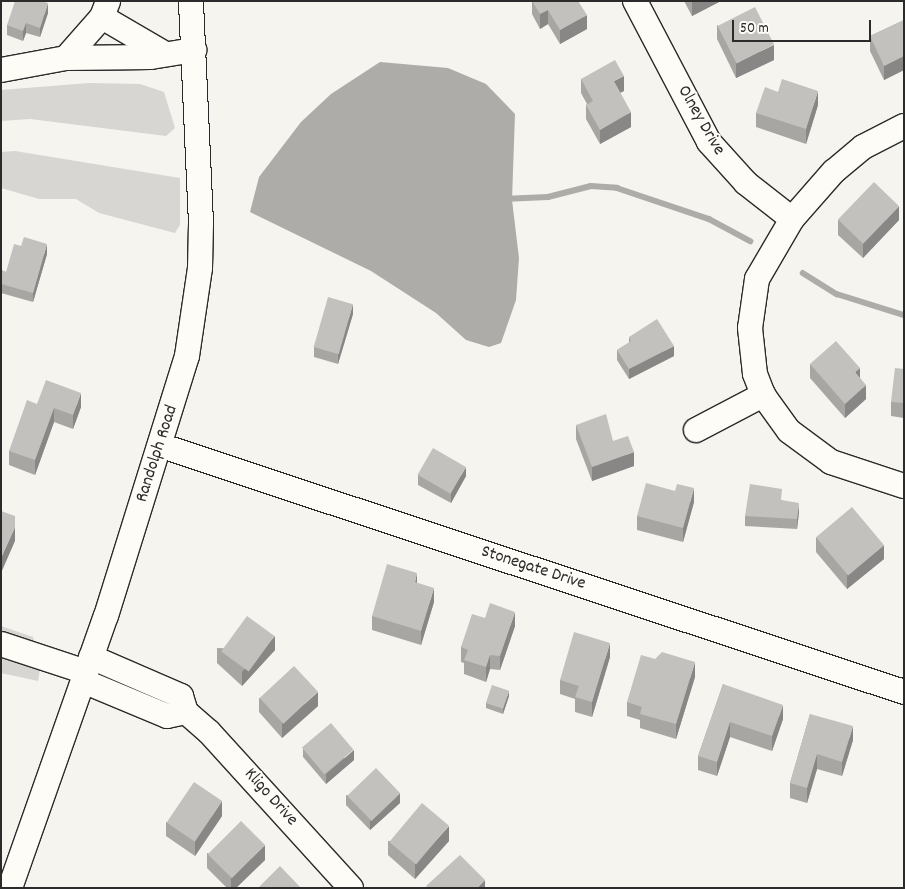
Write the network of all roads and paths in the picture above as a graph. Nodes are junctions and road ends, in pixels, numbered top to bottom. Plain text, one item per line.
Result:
1 (191, 1) edge
2 (635, 1) edge
3 (105, 9) edge
4 (194, 50) junction
5 (162, 52) junction
6 (66, 58) junction
7 (1, 70) edge
8 (904, 126) edge
9 (792, 219) junction
10 (764, 395) junction
11 (696, 430) dead end
12 (162, 446) junction
13 (904, 486) edge
14 (1, 644) edge
15 (87, 670) junction
16 (904, 692) edge
17 (10, 888) edge
18 (352, 888) edge

1 - 4 street, Randolph Road
2 - 9 street, Olney Drive
3 - 5 street
3 - 6 street
4 - 5 street
4 - 12 street, Randolph Road
5 - 6 street
6 - 7 street
8 - 9 street
9 - 10 street
10 - 11 street
10 - 13 street
12 - 15 street, Randolph Road
12 - 16 street, Stonegate Drive
14 - 15 street, Kligo Drive
15 - 17 street, Randolph Road
15 - 18 street, Kligo Drive

